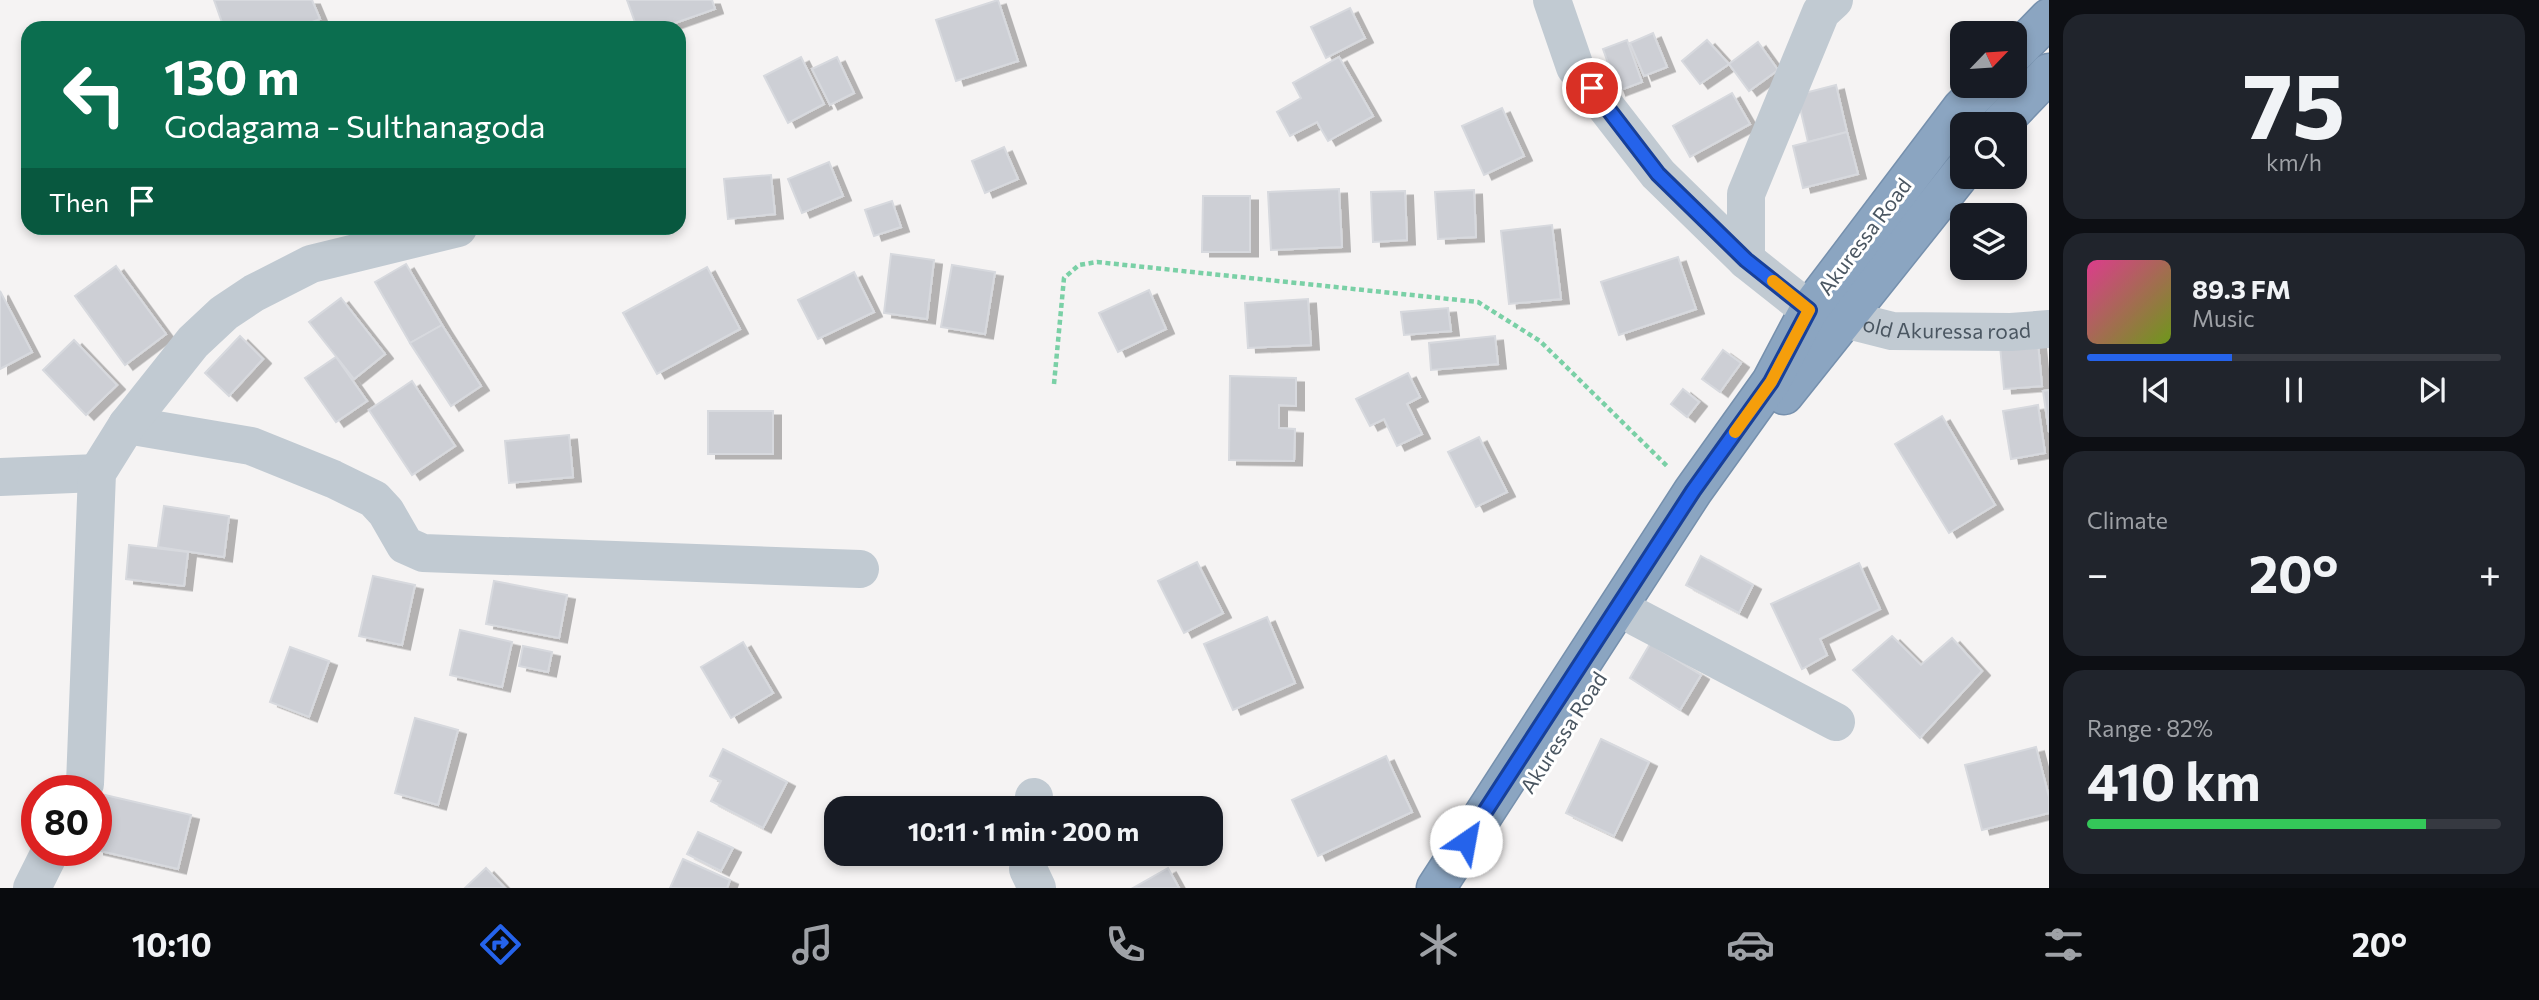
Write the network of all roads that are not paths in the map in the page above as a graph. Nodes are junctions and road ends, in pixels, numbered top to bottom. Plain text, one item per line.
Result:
1 (1552, 0) edge
2 (1834, 0) edge
3 (2049, 18) edge
4 (2027, 41) edge
5 (2049, 73) edge
6 (1972, 98) edge
7 (2012, 112) edge
8 (1950, 185) edge
9 (429, 235) edge
10 (1746, 260) junction
11 (1826, 315) junction
12 (2049, 329) edge
13 (127, 425) junction
14 (97, 473) junction
15 (0, 477) edge
16 (860, 569) dead end
17 (1638, 618) junction
18 (1836, 722) dead end
19 (85, 775) edge
20 (43, 866) edge
21 (1028, 866) edge
22 (32, 888) edge
23 (1037, 888) edge
24 (1436, 888) edge
25 (1464, 888) edge

1 - 10 street
2 - 10 street
3 - 4 highway
5 - 7 highway
6 - 11 highway, Akuressa Road
8 - 11 highway, Akuressa Road
9 - 13 street
10 - 11 street
11 - 12 street, old Akuressa road
11 - 17 highway, Akuressa Road
11 - 24 highway, Akuressa Road
13 - 14 street
13 - 16 street
14 - 15 street
14 - 19 street
17 - 18 street
17 - 25 highway, Akuressa Road
20 - 22 street
21 - 23 street

